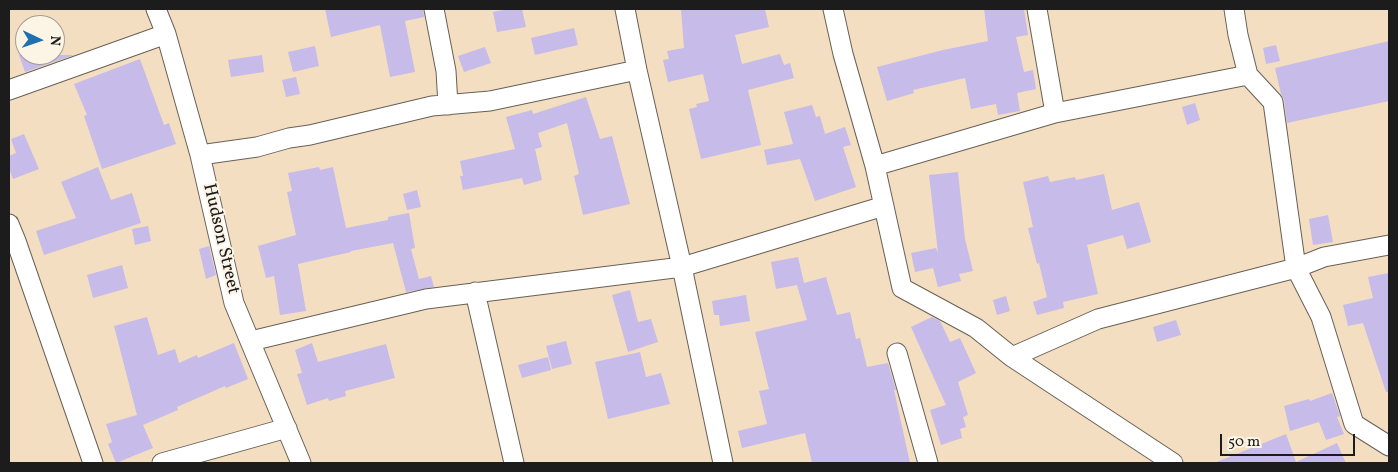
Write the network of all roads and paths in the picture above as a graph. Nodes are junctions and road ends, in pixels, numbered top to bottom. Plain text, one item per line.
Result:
1 (156, 9) edge
2 (434, 9) edge
3 (625, 9) edge
4 (833, 9) edge
5 (1037, 9) edge
6 (1234, 9) edge
7 (166, 34) junction
8 (637, 70) junction
9 (1248, 75) junction
10 (9, 90) edge
11 (448, 105) junction
12 (1055, 113) junction
13 (200, 155) junction
14 (875, 166) junction
15 (884, 206) junction
16 (9, 224) edge
17 (1389, 245) edge
18 (682, 267) junction
19 (1296, 268) junction
20 (475, 292) junction
21 (251, 342) junction
22 (897, 353) dead end
23 (1012, 357) junction
24 (287, 428) junction
25 (1389, 446) edge
26 (93, 463) edge
27 (162, 463) edge
28 (301, 463) edge
29 (514, 463) edge
30 (723, 463) edge
31 (928, 463) edge
32 (1174, 463) edge

1 - 7 street, Hudson Street
2 - 11 street
3 - 8 street
4 - 14 street
5 - 12 street
6 - 9 street
7 - 10 street
7 - 13 street, Hudson Street
8 - 11 street
8 - 18 street
9 - 12 street
9 - 19 street
11 - 13 street
12 - 14 street
13 - 21 street, Hudson Street
14 - 15 street
15 - 18 street
15 - 23 street
16 - 26 street
17 - 19 street
18 - 20 street
18 - 30 street
19 - 23 street
19 - 25 street
20 - 21 street
20 - 29 street
21 - 24 street, Hudson Street
22 - 31 street
23 - 32 street
24 - 27 street
24 - 28 street, Hudson Street

